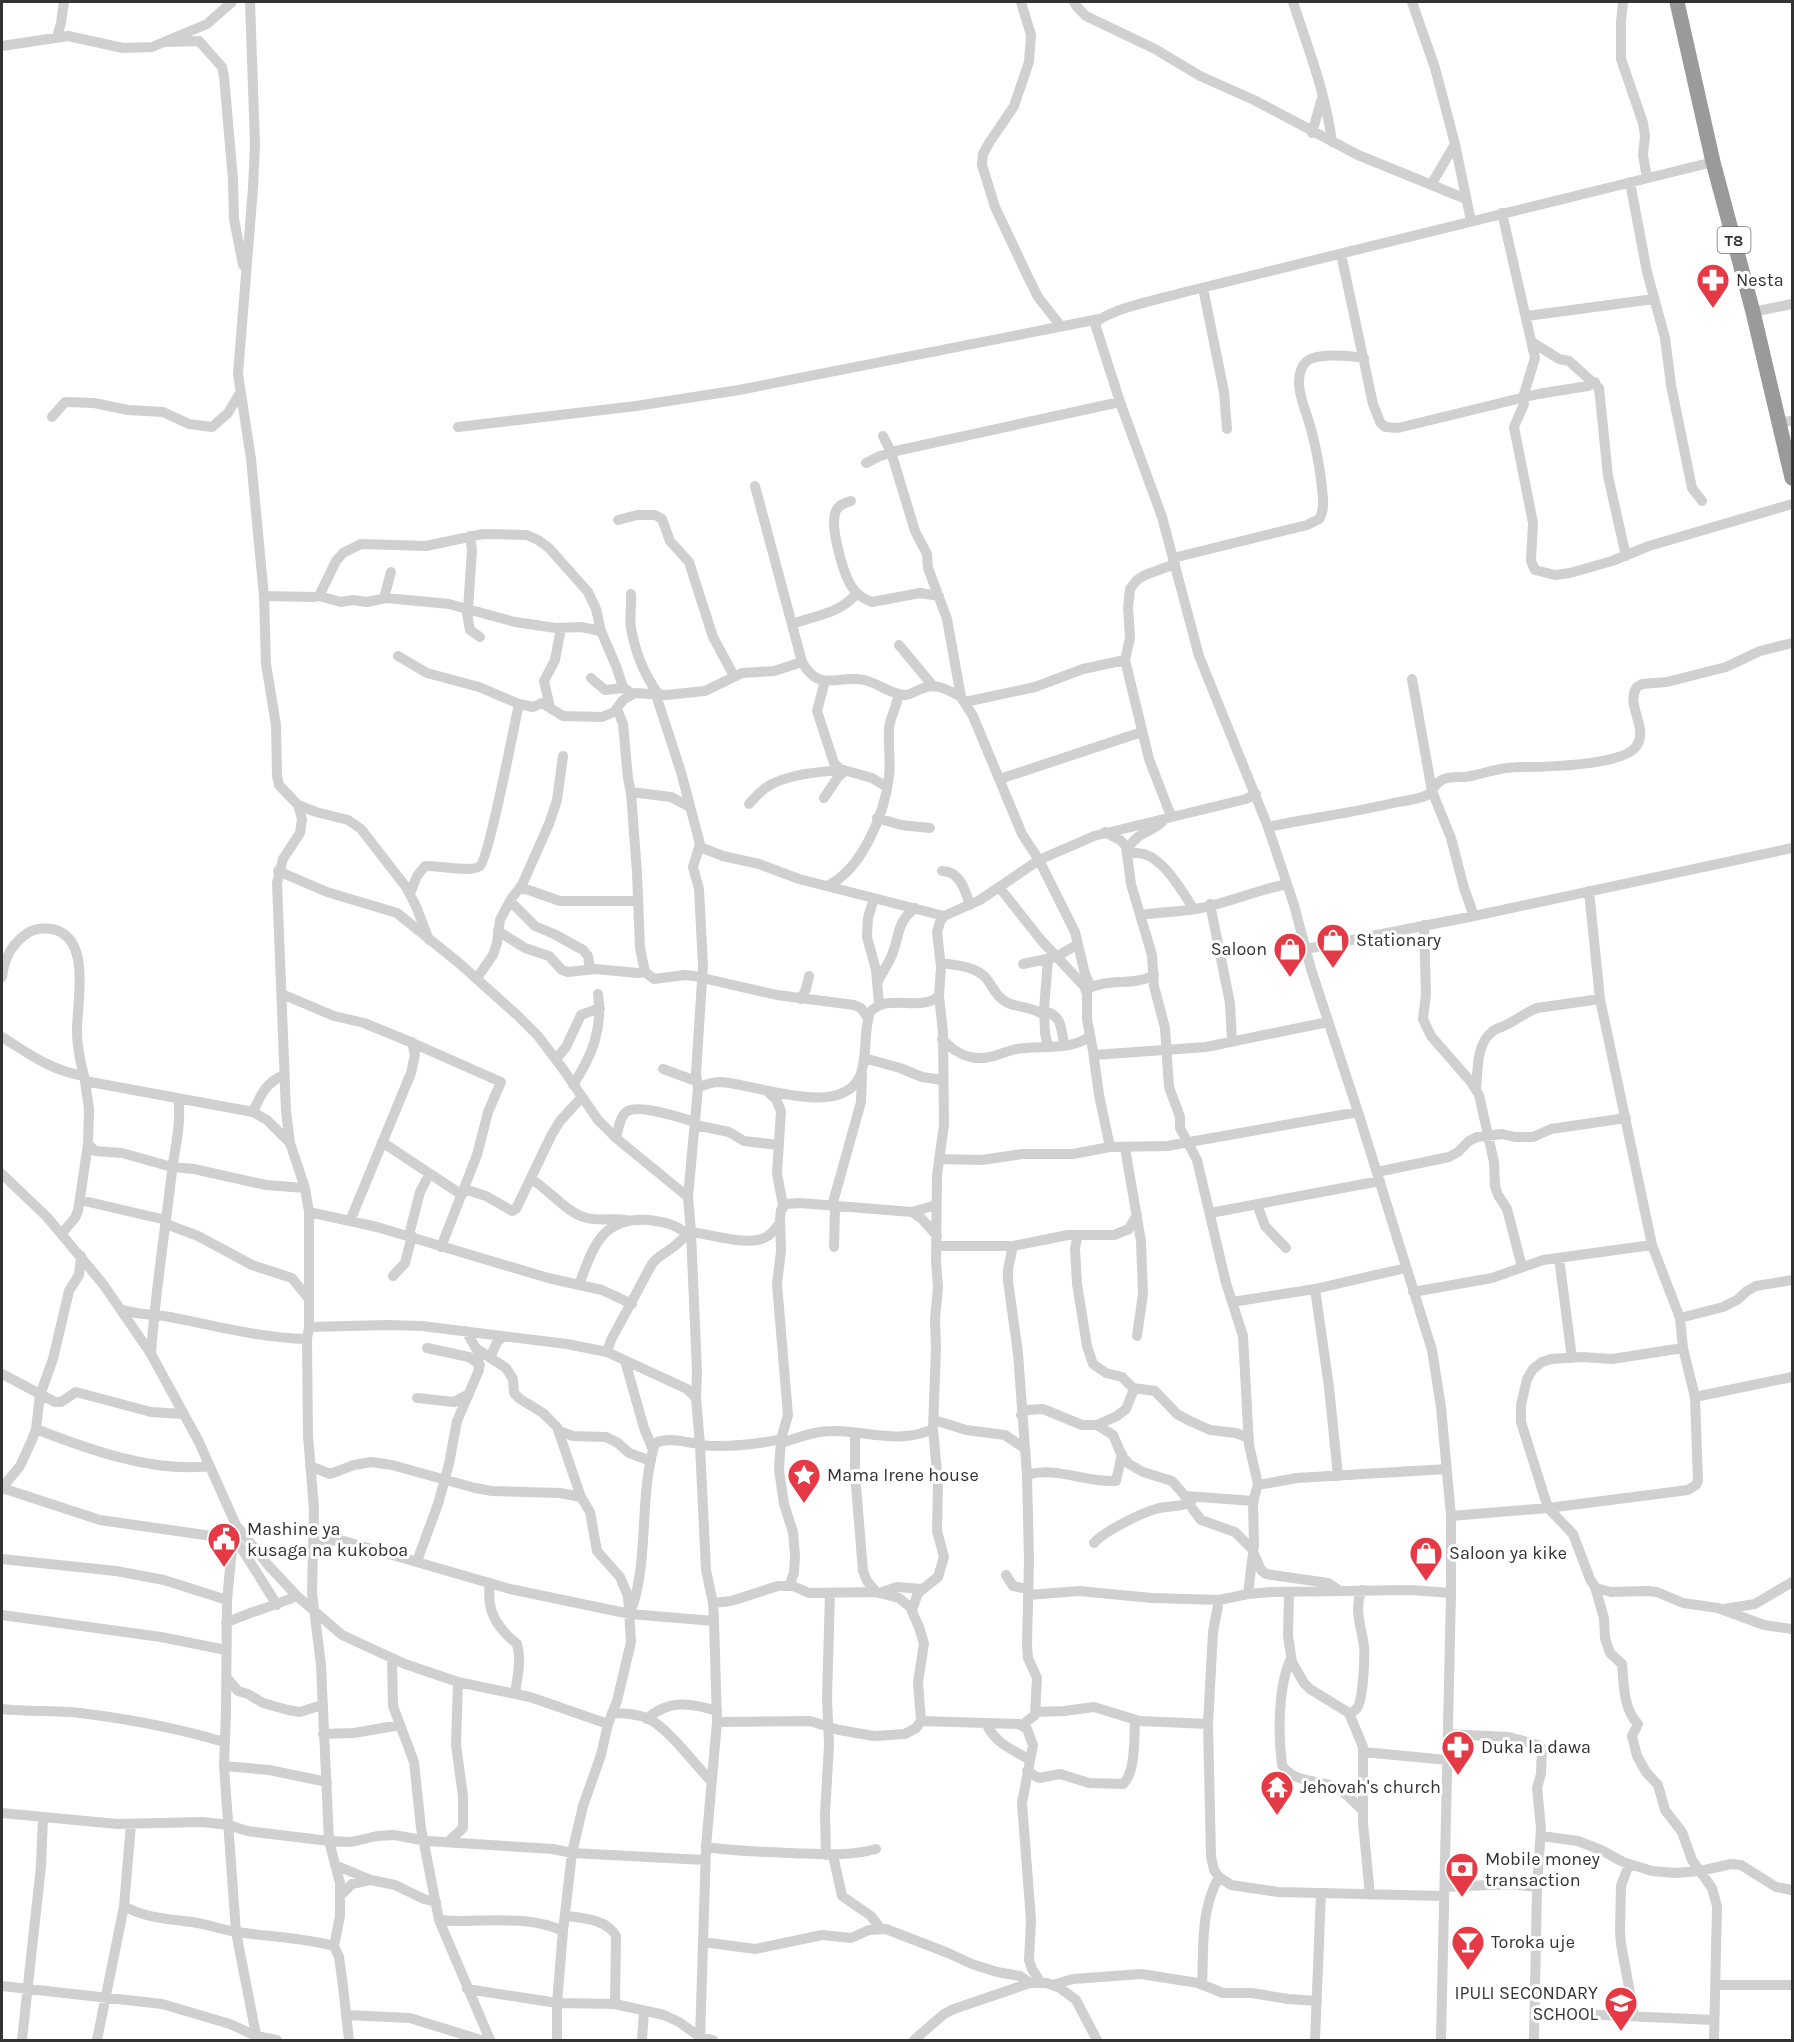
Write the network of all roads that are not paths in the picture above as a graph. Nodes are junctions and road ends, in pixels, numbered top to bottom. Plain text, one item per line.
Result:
1 (64, 2) edge
2 (232, 2) edge
3 (250, 2) edge
4 (1021, 2) edge
5 (1074, 2) edge
6 (1293, 2) edge
7 (1412, 2) edge
8 (1623, 2) edge
9 (1677, 2) edge
10 (57, 37) junction
11 (167, 42) junction
12 (2, 46) edge
13 (1323, 96) junction
14 (1312, 133) junction
15 (1332, 142) junction
16 (1455, 144) junction
17 (1713, 162) junction
18 (1647, 178) junction
19 (1630, 182) junction
20 (1431, 184) junction
21 (1466, 199) junction
22 (1502, 213) junction
23 (1472, 221) junction
24 (1341, 254) junction
25 (246, 279) junction
26 (1203, 288) junction
27 (1654, 299) junction
28 (1792, 304) edge
29 (1754, 312) junction
30 (1527, 316) junction
31 (1099, 319) junction
32 (1060, 325) junction
33 (1532, 342) junction
34 (1364, 358) junction
35 (1595, 382) junction
36 (240, 393) junction
37 (1524, 398) junction
38 (1120, 402) junction
39 (52, 417) dead end
40 (1786, 422) edge
41 (459, 427) dead end
42 (1227, 429) dead end
43 (883, 436) dead end
44 (891, 453) junction
45 (866, 464) dead end
46 (1792, 478) edge
47 (755, 486) dead end
48 (851, 501) dead end
49 (1702, 501) dead end
50 (1792, 504) edge
51 (618, 520) dead end
52 (470, 537) junction
53 (1626, 556) junction
54 (1174, 561) junction
55 (391, 572) dead end
56 (857, 593) junction
57 (631, 594) dead end
58 (264, 596) junction
59 (318, 596) junction
60 (939, 596) junction
61 (384, 598) junction
62 (467, 609) junction
63 (792, 624) junction
64 (561, 628) junction
65 (601, 631) junction
66 (480, 637) dead end
67 (1792, 644) edge
68 (899, 645) dead end
69 (398, 656) dead end
70 (1125, 660) junction
71 (802, 662) junction
72 (734, 676) junction
73 (591, 678) dead end
74 (1412, 679) dead end
75 (825, 681) junction
76 (933, 686) junction
77 (628, 691) junction
78 (898, 694) junction
79 (658, 695) junction
80 (963, 699) junction
81 (519, 704) junction
82 (550, 707) junction
83 (617, 709) junction
84 (1142, 732) junction
85 (563, 756) dead end
86 (843, 770) junction
87 (1000, 779) junction
88 (887, 787) junction
89 (1432, 791) junction
90 (631, 792) junction
91 (1256, 794) junction
92 (824, 798) dead end
93 (749, 804) dead end
94 (298, 805) junction
95 (690, 807) junction
96 (1168, 816) junction
97 (877, 818) junction
98 (1268, 827) junction
99 (930, 828) dead end
100 (1105, 832) junction
101 (700, 847) junction
102 (1792, 848) edge
103 (1127, 853) junction
104 (1039, 860) junction
105 (278, 871) junction
106 (942, 871) dead end
107 (1287, 884) junction
108 (827, 886) junction
109 (999, 886) junction
110 (520, 887) junction
111 (1589, 891) junction
112 (410, 894) junction
113 (874, 898) junction
114 (510, 901) junction
115 (638, 901) junction
116 (1210, 904) junction
117 (970, 905) junction
118 (1193, 908) junction
119 (915, 909) junction
120 (1140, 915) junction
121 (944, 916) junction
122 (1474, 916) junction
123 (1424, 925) junction
124 (498, 931) junction
125 (429, 940) junction
126 (1078, 944) junction
127 (1306, 949) junction
128 (1052, 958) junction
129 (941, 963) junction
130 (1023, 963) dead end
131 (590, 970) junction
132 (645, 972) junction
133 (1154, 975) junction
134 (2, 976) edge
135 (809, 976) dead end
136 (477, 978) junction
137 (703, 979) junction
138 (878, 981) junction
139 (1088, 989) junction
140 (282, 994) junction
141 (598, 994) dead end
142 (939, 996) junction
143 (801, 999) junction
144 (1600, 999) junction
145 (879, 1004) junction
146 (600, 1008) junction
147 (1044, 1013) junction
148 (868, 1017) junction
149 (1328, 1022) junction
150 (1090, 1036) junction
151 (2, 1037) edge
152 (942, 1039) junction
153 (412, 1042) junction
154 (1232, 1042) junction
155 (1080, 1043) junction
156 (1064, 1044) junction
157 (1048, 1047) junction
158 (1167, 1051) junction
159 (958, 1053) junction
160 (1093, 1053) junction
161 (556, 1059) junction
162 (863, 1062) junction
163 (943, 1066) junction
164 (663, 1069) dead end
165 (284, 1075) junction
166 (85, 1079) junction
167 (943, 1080) junction
168 (573, 1084) junction
169 (697, 1085) junction
170 (1476, 1089) junction
171 (769, 1093) junction
172 (582, 1097) junction
173 (178, 1098) junction
174 (1358, 1112) junction
175 (253, 1113) junction
176 (1626, 1118) junction
177 (695, 1123) junction
178 (1489, 1136) junction
179 (616, 1138) junction
180 (382, 1142) junction
181 (290, 1143) junction
182 (1190, 1143) junction
183 (88, 1144) junction
184 (778, 1145) junction
185 (1110, 1147) junction
186 (1125, 1148) junction
187 (940, 1159) junction
188 (172, 1167) junction
189 (2, 1174) edge
190 (429, 1175) junction
191 (1378, 1176) junction
192 (531, 1179) junction
193 (305, 1188) junction
194 (463, 1192) junction
195 (688, 1197) junction
196 (81, 1200) junction
197 (1257, 1204) junction
198 (783, 1205) junction
199 (936, 1205) junction
200 (834, 1207) junction
201 (309, 1212) junction
202 (912, 1212) junction
203 (1210, 1213) junction
204 (1137, 1214) junction
205 (626, 1220) junction
206 (350, 1221) junction
207 (166, 1222) junction
208 (779, 1224) junction
209 (62, 1233) junction
210 (689, 1233) junction
211 (1078, 1235) junction
212 (411, 1236) junction
213 (936, 1241) junction
214 (1653, 1245) junction
215 (1013, 1246) junction
216 (441, 1247) junction
217 (834, 1247) dead end
218 (1286, 1248) dead end
219 (81, 1256) junction
220 (1559, 1258) junction
221 (1406, 1268) junction
222 (1522, 1268) junction
223 (393, 1276) dead end
224 (1792, 1280) edge
225 (579, 1285) junction
226 (1315, 1289) junction
227 (1413, 1292) junction
228 (308, 1298) junction
229 (1232, 1302) junction
230 (632, 1304) junction
231 (120, 1309) junction
232 (154, 1314) junction
233 (1680, 1318) junction
234 (466, 1331) junction
235 (308, 1333) junction
236 (503, 1336) junction
237 (1137, 1336) dead end
238 (427, 1348) dead end
239 (1683, 1348) junction
240 (476, 1349) junction
241 (607, 1352) junction
242 (151, 1354) junction
243 (490, 1358) junction
244 (1572, 1358) junction
245 (625, 1361) junction
246 (480, 1365) junction
247 (2, 1374) edge
248 (1792, 1377) edge
249 (1134, 1389) junction
250 (470, 1393) junction
251 (40, 1395) junction
252 (1695, 1397) junction
253 (417, 1398) dead end
254 (696, 1398) junction
255 (183, 1414) junction
256 (1021, 1414) junction
257 (933, 1425) junction
258 (1097, 1425) junction
259 (36, 1429) junction
260 (559, 1431) junction
261 (855, 1433) junction
262 (1249, 1438) junction
263 (781, 1441) junction
264 (700, 1445) junction
265 (1024, 1448) junction
266 (1122, 1454) junction
267 (652, 1455) junction
268 (209, 1466) junction
269 (310, 1466) junction
270 (1446, 1469) junction
271 (1027, 1475) junction
272 (1338, 1476) junction
273 (443, 1480) junction
274 (1258, 1485) junction
275 (2, 1488) edge
276 (581, 1497) junction
277 (1192, 1501) junction
278 (1254, 1501) junction
279 (1548, 1508) junction
280 (1451, 1516) junction
281 (236, 1525) junction
282 (233, 1539) junction
283 (313, 1540) junction
284 (1095, 1543) dead end
285 (1253, 1551) junction
286 (2, 1559) edge
287 (417, 1561) junction
288 (1006, 1575) dead end
289 (490, 1582) junction
290 (1792, 1582) edge
291 (789, 1587) junction
292 (1595, 1587) junction
293 (923, 1589) junction
294 (1362, 1590) junction
295 (1340, 1591) junction
296 (1028, 1592) junction
297 (830, 1593) junction
298 (878, 1593) junction
299 (1289, 1593) junction
300 (1451, 1593) junction
301 (1248, 1594) junction
302 (297, 1596) junction
303 (227, 1600) junction
304 (1219, 1600) junction
305 (713, 1603) junction
306 (277, 1605) junction
307 (314, 1609) junction
308 (1721, 1609) junction
309 (912, 1610) junction
310 (630, 1614) junction
311 (2, 1615) edge
312 (714, 1621) junction
313 (226, 1623) junction
314 (1792, 1629) edge
315 (226, 1650) junction
316 (392, 1658) junction
317 (1291, 1658) junction
318 (227, 1678) junction
319 (458, 1682) junction
320 (515, 1694) junction
321 (322, 1704) junction
322 (2, 1710) edge
323 (1036, 1712) junction
324 (612, 1713) junction
325 (1349, 1713) junction
326 (717, 1717) junction
327 (647, 1719) junction
328 (1135, 1720) junction
329 (921, 1721) junction
330 (986, 1723) junction
331 (608, 1724) junction
332 (1208, 1724) junction
333 (400, 1725) junction
334 (1022, 1725) junction
335 (829, 1727) junction
336 (323, 1734) junction
337 (1448, 1734) junction
338 (224, 1742) junction
339 (1363, 1752) junction
340 (1448, 1760) junction
341 (224, 1766) junction
342 (1029, 1766) junction
343 (327, 1782) junction
344 (712, 1782) junction
345 (1362, 1810) junction
346 (2, 1813) edge
347 (43, 1818) junction
348 (131, 1824) junction
349 (229, 1825) junction
350 (1541, 1836) junction
351 (423, 1840) junction
352 (330, 1841) junction
353 (448, 1842) junction
354 (706, 1847) junction
355 (876, 1849) dead end
356 (572, 1854) junction
357 (830, 1855) junction
358 (705, 1860) junction
359 (1629, 1863) junction
360 (335, 1865) junction
361 (1700, 1871) junction
362 (1219, 1877) junction
363 (371, 1880) junction
364 (1537, 1887) junction
365 (1792, 1890) edge
366 (1445, 1892) junction
367 (1321, 1893) junction
368 (1370, 1895) junction
369 (340, 1896) junction
370 (436, 1902) junction
371 (124, 1906) junction
372 (566, 1916) junction
373 (439, 1920) junction
374 (881, 1929) junction
375 (563, 1931) junction
376 (236, 1932) junction
377 (703, 1942) junction
378 (334, 1946) junction
379 (1036, 1983) junction
380 (1053, 1985) junction
381 (1202, 1985) junction
382 (1716, 1985) junction
383 (1792, 1985) edge
384 (2, 1986) edge
385 (28, 1989) junction
386 (468, 1989) junction
387 (106, 1997) junction
388 (1317, 2001) junction
389 (557, 2003) junction
390 (615, 2004) junction
391 (644, 2011) junction
392 (1535, 2012) junction
393 (346, 2015) junction
394 (1634, 2015) junction
395 (1714, 2020) junction
396 (256, 2038) edge
397 (700, 2039) edge
398 (22, 2040) edge
399 (97, 2040) edge
400 (277, 2040) edge
401 (350, 2040) edge
402 (481, 2040) edge
403 (489, 2040) edge
404 (558, 2040) edge
405 (642, 2040) edge
406 (713, 2040) edge
407 (914, 2040) edge
408 (1098, 2040) edge
409 (1315, 2040) edge
410 (1441, 2040) edge
411 (1534, 2040) edge
412 (1714, 2040) edge

1 - 10 street
2 - 11 street
3 - 25 street
4 - 32 street
5 - 14 street
6 - 13 street
7 - 16 street
8 - 18 street
9 - 17 highway, T8
10 - 11 street
10 - 12 street
11 - 25 street
13 - 14 street
13 - 15 street
14 - 15 street
15 - 20 street
16 - 20 street
16 - 21 street
17 - 18 street
17 - 29 highway, T8
18 - 19 street
19 - 22 street
19 - 27 street
20 - 21 street
21 - 23 street
22 - 23 street
22 - 30 street
23 - 24 street
24 - 26 street
24 - 34 street
25 - 36 street
26 - 31 street
26 - 42 street
27 - 30 street
27 - 49 street
28 - 29 street
29 - 40 highway, T8
30 - 33 street
31 - 32 street
31 - 38 street
32 - 41 street
33 - 35 street
33 - 37 street
34 - 37 street
34 - 54 street
35 - 37 street
35 - 53 street
36 - 39 street
36 - 58 street
37 - 53 street
38 - 44 street
38 - 54 street
40 - 46 highway, T8
43 - 44 street
44 - 45 street
44 - 60 street
47 - 63 street
48 - 56 street
50 - 53 street
51 - 72 street
52 - 59 street
52 - 62 street
52 - 65 street
54 - 70 street
54 - 91 street
55 - 61 street
56 - 60 street
56 - 63 street
57 - 79 street
58 - 59 street
58 - 94 street
59 - 61 street
60 - 80 street
61 - 62 street
62 - 64 street
62 - 66 street
63 - 71 street
64 - 65 street
64 - 82 street
65 - 77 street
67 - 89 street
68 - 76 street
69 - 81 street
70 - 80 street
70 - 84 street
71 - 72 street
71 - 75 street
72 - 79 street
73 - 77 street
74 - 89 street
75 - 78 street
75 - 86 street
76 - 78 street
76 - 80 street
77 - 79 street
77 - 83 street
78 - 88 street
79 - 95 street
80 - 87 street
81 - 82 street
81 - 112 street
82 - 83 street
83 - 90 street
84 - 87 street
84 - 96 street
85 - 110 street
86 - 88 street
86 - 92 street
86 - 93 street
87 - 104 street
88 - 97 street
89 - 98 street
89 - 122 street
90 - 95 street
90 - 115 street
91 - 96 street
91 - 98 street
94 - 105 street
94 - 112 street
95 - 101 street
96 - 100 street
96 - 103 street
97 - 99 street
97 - 108 street
98 - 107 street
100 - 103 street
100 - 104 street
101 - 108 street
101 - 137 street
102 - 111 street
103 - 118 street
103 - 120 street
104 - 109 street
104 - 126 street
105 - 125 street
105 - 140 street
106 - 117 street
107 - 116 street
107 - 127 street
108 - 113 street
109 - 117 street
109 - 128 street
110 - 114 street
110 - 115 street
111 - 122 street
111 - 144 street
112 - 125 street
113 - 119 street
113 - 138 street
114 - 124 street
114 - 131 street
115 - 132 street
116 - 118 street
116 - 154 street
117 - 121 street
118 - 120 street
119 - 121 street
119 - 138 street
120 - 133 street
121 - 129 street
122 - 123 street
123 - 127 street
123 - 170 street
124 - 131 street
124 - 136 street
125 - 136 street
126 - 128 street
126 - 139 street
127 - 149 street
128 - 130 street
128 - 139 street
128 - 147 street
129 - 142 street
129 - 147 street
131 - 132 street
132 - 137 street
133 - 139 street
133 - 158 street
134 - 166 street
135 - 143 street
136 - 161 street
137 - 143 street
137 - 169 street
138 - 145 street
139 - 150 street
140 - 153 street
140 - 165 street
141 - 146 street
142 - 145 street
142 - 152 street
143 - 148 street
144 - 170 street
144 - 176 street
145 - 148 street
146 - 161 street
146 - 168 street
147 - 156 street
147 - 157 street
148 - 162 street
149 - 154 street
149 - 174 street
150 - 155 street
150 - 160 street
151 - 166 street
152 - 159 street
152 - 163 street
153 - 180 street
153 - 194 street
154 - 158 street
155 - 156 street
155 - 160 street
156 - 157 street
157 - 159 street
158 - 160 street
158 - 182 street
159 - 163 street
160 - 185 street
161 - 168 street
162 - 167 street
162 - 171 street
162 - 200 street
163 - 167 street
164 - 169 street
165 - 175 street
165 - 181 street
166 - 173 street
166 - 183 street
167 - 187 street
168 - 172 street
169 - 171 street
169 - 177 street
170 - 178 street
171 - 184 street
172 - 179 street
172 - 192 street
173 - 175 street
173 - 188 street
174 - 182 street
174 - 191 street
175 - 181 street
176 - 178 street
176 - 214 street
177 - 179 street
177 - 184 street
177 - 195 street
178 - 191 street
178 - 222 street
179 - 195 street
180 - 190 street
180 - 206 street
181 - 193 street
182 - 186 street
182 - 203 street
183 - 188 street
183 - 196 street
184 - 198 street
185 - 186 street
185 - 187 street
186 - 204 street
187 - 199 street
188 - 193 street
188 - 207 street
189 - 209 street
190 - 194 street
190 - 212 street
191 - 197 street
191 - 221 street
192 - 194 street
192 - 205 street
193 - 201 street
194 - 216 street
195 - 210 street
196 - 207 street
196 - 209 street
197 - 203 street
197 - 218 street
198 - 200 street
198 - 208 street
199 - 202 street
199 - 213 street
200 - 202 street
200 - 217 street
201 - 206 street
201 - 228 street
202 - 213 street
203 - 229 street
204 - 211 street
204 - 237 street
205 - 210 street
205 - 225 street
206 - 212 street
207 - 228 street
207 - 232 street
208 - 210 street
208 - 263 street
209 - 219 street
210 - 230 street
210 - 254 street
211 - 215 street
211 - 249 street
212 - 216 street
212 - 223 street
213 - 215 street
213 - 257 street
214 - 220 street
214 - 233 street
215 - 256 street
216 - 225 street
219 - 231 street
219 - 251 street
220 - 222 street
220 - 244 street
221 - 226 street
221 - 227 street
222 - 227 street
224 - 233 street
225 - 230 street
226 - 229 street
226 - 272 street
227 - 270 street
228 - 235 street
229 - 262 street
230 - 241 street
231 - 232 street
231 - 242 street
232 - 235 street
232 - 242 street
233 - 239 street
234 - 235 street
234 - 236 street
234 - 240 street
235 - 269 street
236 - 241 street
236 - 243 street
238 - 246 street
239 - 244 street
239 - 252 street
240 - 243 street
240 - 246 street
241 - 245 street
242 - 255 street
243 - 260 street
244 - 279 street
245 - 254 street
245 - 267 street
246 - 250 street
247 - 251 street
248 - 252 street
249 - 258 street
249 - 262 street
250 - 253 street
250 - 273 street
251 - 255 street
251 - 259 street
252 - 279 street
254 - 264 street
255 - 268 street
256 - 258 street
256 - 265 street
257 - 261 street
257 - 265 street
257 - 293 street
258 - 266 street
259 - 268 street
259 - 275 street
260 - 267 street
260 - 276 street
261 - 263 street
261 - 298 street
262 - 274 street
263 - 264 street
263 - 291 street
264 - 267 street
264 - 305 street
265 - 271 street
266 - 271 street
266 - 277 street
267 - 310 street
268 - 281 street
269 - 273 street
269 - 283 street
270 - 272 street
270 - 280 street
271 - 296 street
272 - 274 street
273 - 276 street
273 - 287 street
274 - 278 street
275 - 282 street
276 - 310 street
277 - 278 street
277 - 284 street
277 - 285 street
278 - 285 street
279 - 280 street
279 - 292 street
280 - 300 street
281 - 282 street
281 - 302 street
282 - 303 street
282 - 306 street
283 - 287 street
283 - 307 street
285 - 295 street
285 - 301 street
286 - 303 street
287 - 289 street
288 - 296 street
289 - 310 street
289 - 320 street
290 - 308 street
291 - 297 street
291 - 305 street
292 - 308 street
292 - 361 street
293 - 298 street
293 - 309 street
294 - 295 street
294 - 300 street
294 - 325 street
295 - 299 street
296 - 304 street
296 - 323 street
297 - 298 street
297 - 335 street
298 - 309 street
299 - 301 street
299 - 317 street
300 - 337 street
301 - 304 street
302 - 306 street
302 - 307 street
303 - 313 street
304 - 332 street
305 - 312 street
306 - 313 street
307 - 316 street
307 - 321 street
308 - 314 street
309 - 329 street
310 - 312 street
310 - 324 street
311 - 315 street
312 - 326 street
313 - 315 street
315 - 318 street
316 - 319 street
316 - 333 street
317 - 325 street
317 - 345 street
318 - 321 street
318 - 338 street
319 - 320 street
319 - 353 street
320 - 331 street
321 - 336 street
322 - 338 street
323 - 328 street
323 - 334 street
324 - 327 street
324 - 331 street
325 - 339 street
326 - 327 street
326 - 335 street
326 - 344 street
327 - 344 street
328 - 332 street
328 - 342 street
329 - 330 street
329 - 335 street
330 - 334 street
330 - 342 street
331 - 356 street
332 - 362 street
333 - 336 street
333 - 351 street
334 - 342 street
335 - 357 street
336 - 343 street
337 - 340 street
337 - 350 street
338 - 341 street
339 - 340 street
339 - 345 street
340 - 366 street
341 - 343 street
341 - 349 street
342 - 379 street
343 - 352 street
344 - 354 street
345 - 368 street
346 - 347 street
347 - 348 street
347 - 385 street
348 - 349 street
348 - 371 street
349 - 352 street
349 - 376 street
350 - 359 street
350 - 364 street
351 - 352 street
351 - 353 street
351 - 370 street
352 - 360 street
353 - 356 street
354 - 357 street
354 - 358 street
355 - 357 street
356 - 358 street
356 - 372 street
357 - 374 street
358 - 377 street
359 - 361 street
359 - 394 street
360 - 363 street
360 - 369 street
361 - 365 street
361 - 382 street
362 - 367 street
362 - 381 street
363 - 369 street
363 - 370 street
364 - 366 street
364 - 392 street
366 - 368 street
366 - 410 street
367 - 368 street
367 - 388 street
369 - 378 street
370 - 373 street
371 - 376 street
371 - 387 street
372 - 375 street
372 - 390 street
373 - 375 street
373 - 386 street
374 - 377 street
374 - 379 street
375 - 389 street
376 - 378 street
376 - 396 street
377 - 397 street
378 - 393 street
379 - 380 street
379 - 407 street
380 - 381 street
380 - 408 street
381 - 388 street
382 - 383 street
382 - 395 street
384 - 385 street
385 - 387 street
385 - 398 street
386 - 389 street
386 - 403 street
387 - 396 street
387 - 399 street
388 - 409 street
389 - 390 street
389 - 404 street
390 - 391 street
391 - 397 street
391 - 405 street
392 - 394 street
392 - 411 street
393 - 401 street
393 - 402 street
394 - 395 street
395 - 412 street
396 - 400 street
397 - 406 street

